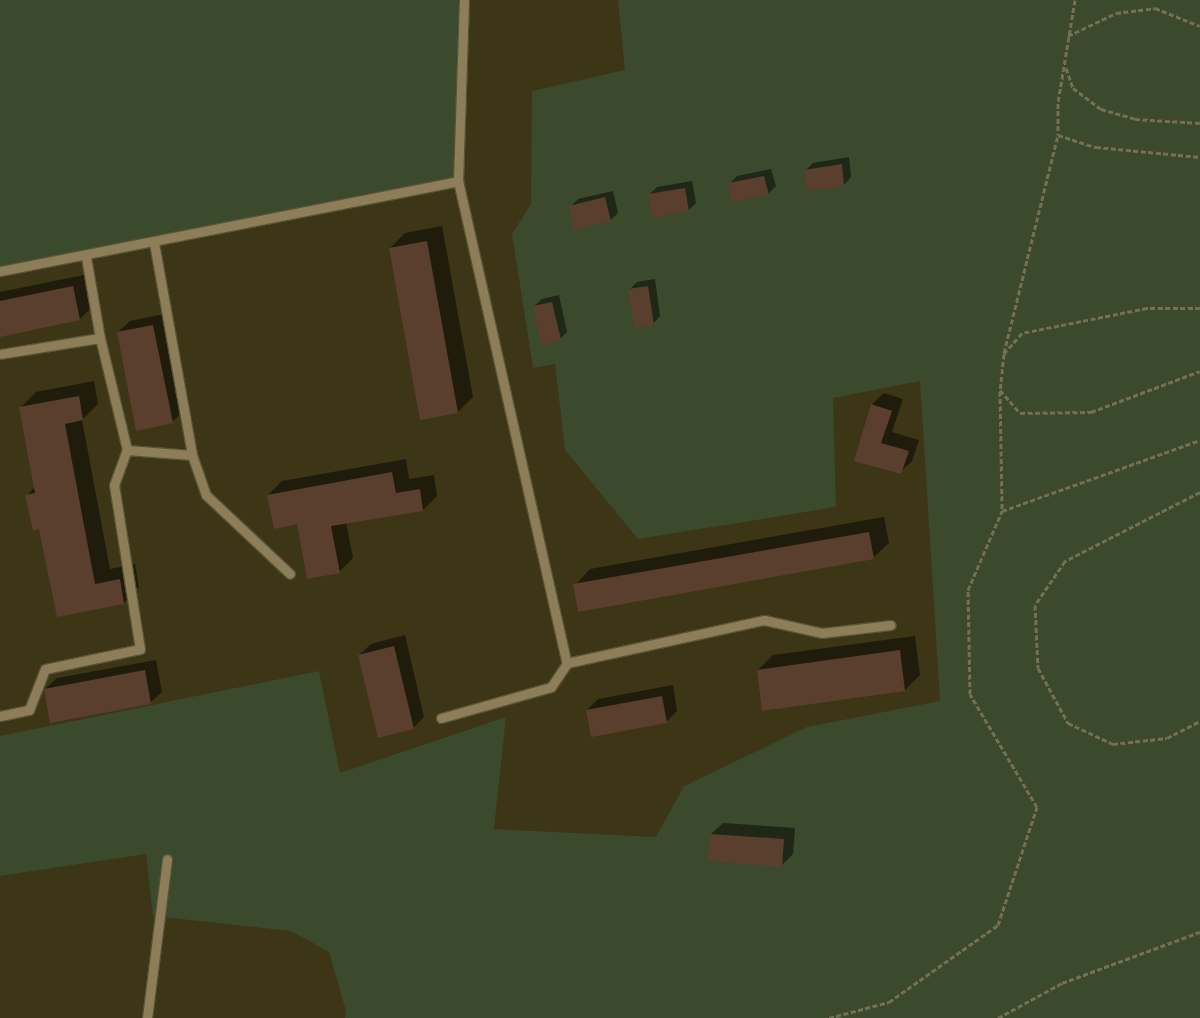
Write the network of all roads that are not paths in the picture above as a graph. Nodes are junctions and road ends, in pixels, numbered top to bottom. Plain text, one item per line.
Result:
1 (464, 0) edge
2 (458, 181) junction
3 (154, 243) junction
4 (86, 256) junction
5 (0, 271) edge
6 (100, 338) junction
7 (0, 354) edge
8 (127, 450) junction
9 (192, 455) junction
10 (290, 574) dead end
11 (891, 625) dead end
12 (567, 663) junction
13 (0, 716) edge
14 (441, 718) dead end
15 (167, 859) dead end
16 (147, 1018) edge

1 - 2 lane
2 - 3 lane
2 - 12 lane
3 - 4 lane
3 - 9 lane
4 - 5 lane
4 - 6 lane
6 - 7 lane
6 - 8 lane
8 - 9 lane
8 - 13 lane
9 - 10 lane
11 - 12 lane
12 - 14 lane
15 - 16 lane

